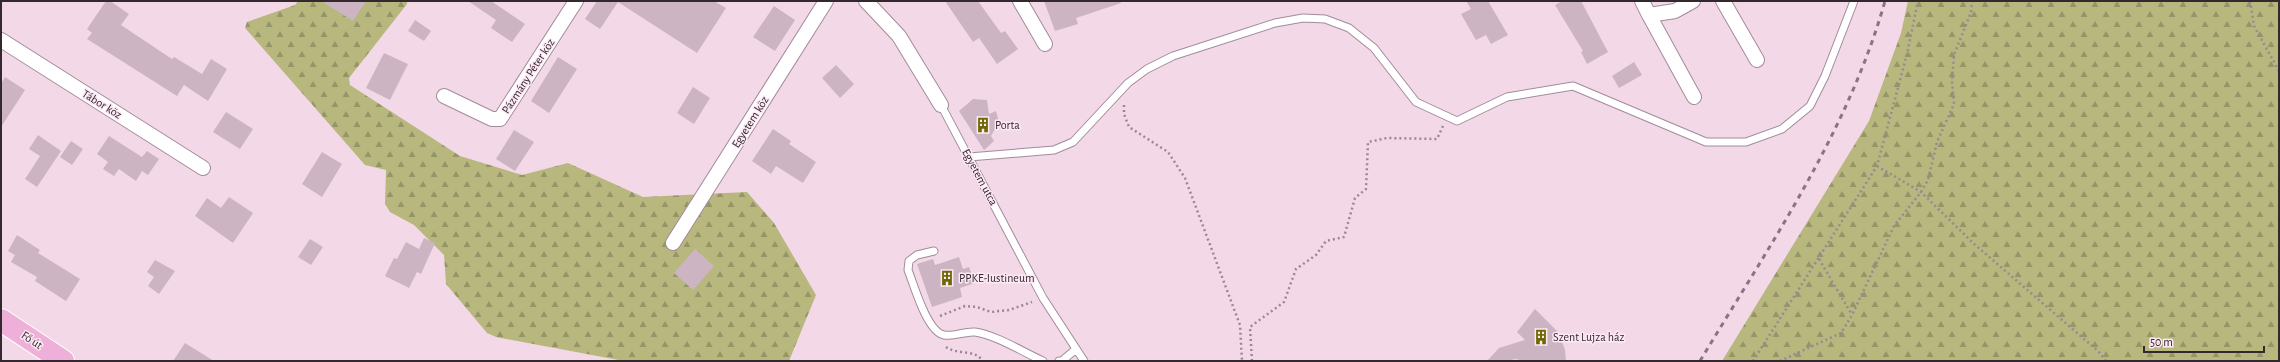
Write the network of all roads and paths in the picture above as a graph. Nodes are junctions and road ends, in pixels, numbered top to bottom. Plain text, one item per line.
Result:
1 (576, 1) edge
2 (826, 1) edge
3 (866, 1) edge
4 (1020, 1) edge
5 (1642, 1) edge
6 (1693, 1) edge
7 (1723, 1) edge
8 (1854, 1) edge
9 (1918, 1) edge
10 (1972, 1) edge
11 (2250, 1) edge
12 (1649, 15) junction
13 (1, 40) edge
14 (1045, 44) dead end
15 (1757, 60) dead end
16 (2279, 71) edge
17 (1128, 83) junction
18 (444, 96) dead end
19 (1694, 97) dead end
20 (941, 105) joint
21 (1448, 116) junction
22 (969, 156) junction
23 (1877, 166) junction
24 (203, 168) dead end
25 (1921, 192) junction
26 (673, 243) dead end
27 (934, 251) dead end
28 (1818, 259) junction
29 (1044, 298) junction
30 (1852, 315) junction
31 (1, 320) edge
32 (928, 321) junction
33 (944, 335) junction
34 (1076, 349) junction
35 (63, 361) edge
36 (982, 361) edge
37 (1043, 361) edge
38 (1059, 361) edge
39 (1084, 361) edge
40 (1242, 361) edge
41 (1252, 361) edge
42 (1753, 361) edge
43 (1780, 361) edge
44 (2106, 361) edge

1 - 18 street, Pázmány Péter köz
2 - 26 street, Egyetem köz
3 - 20 street, Egyetem utca
4 - 14 street
5 - 12 street
6 - 12 street
7 - 15 street
8 - 21 lane
9 - 23 path
10 - 25 path
11 - 16 path
12 - 19 street
13 - 24 street, Tábor köz
17 - 21 lane
17 - 22 lane
17 - 40 path
20 - 22 lane, Egyetem utca
21 - 41 path
22 - 29 lane, Egyetem utca
23 - 25 path
23 - 28 path
25 - 30 path
25 - 44 path
27 - 32 lane
28 - 30 path
28 - 42 path
29 - 32 path
29 - 34 lane, Egyetem utca
30 - 43 path
31 - 35 main road, Fő út
32 - 33 lane
33 - 36 path
33 - 37 lane
34 - 38 lane
34 - 39 lane, Egyetem utca

